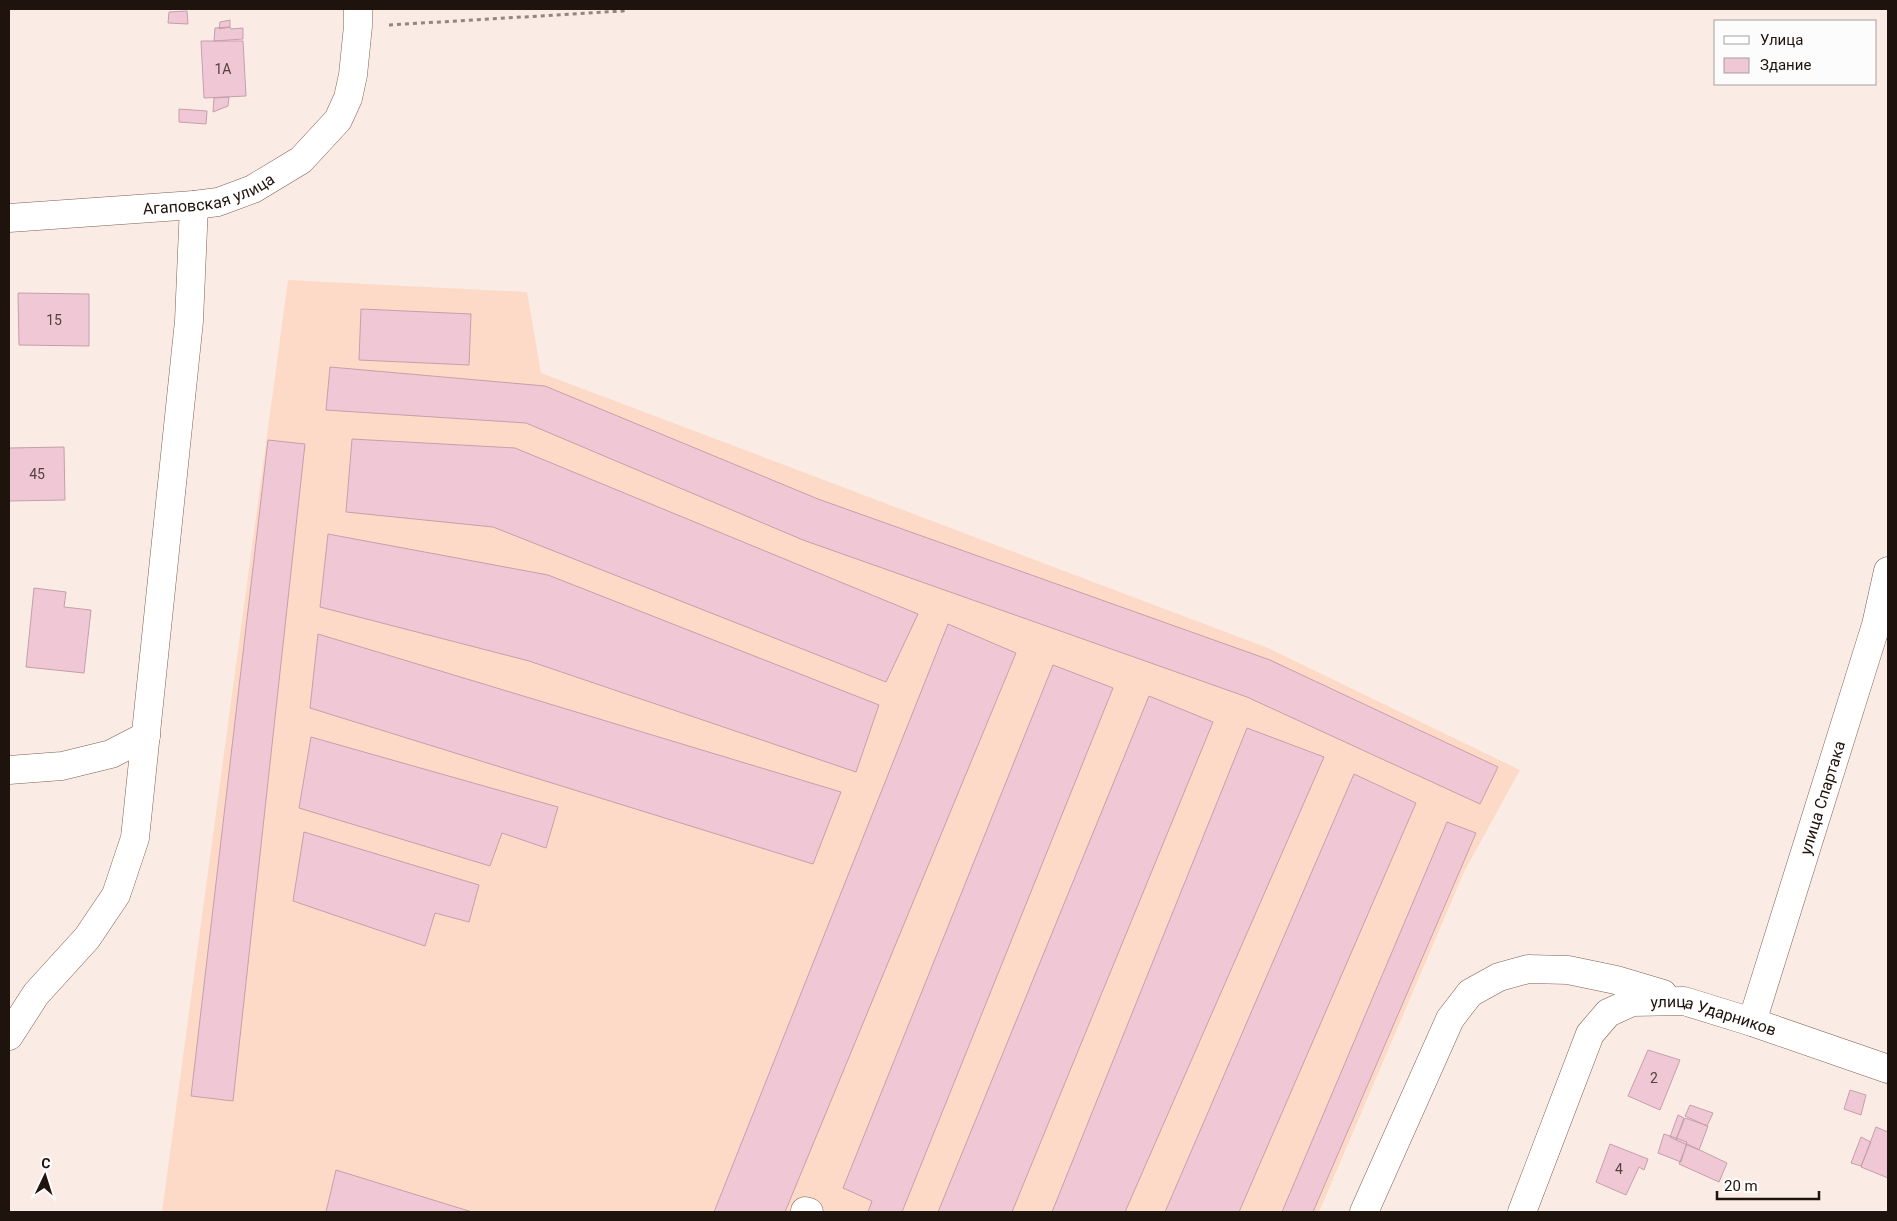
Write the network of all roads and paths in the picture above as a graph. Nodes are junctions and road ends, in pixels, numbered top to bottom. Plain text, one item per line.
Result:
1 (628, 9) edge
2 (358, 18) edge
3 (194, 205) junction
4 (9, 218) edge
5 (1888, 572) edge
6 (146, 736) junction
7 (9, 770) edge
8 (1684, 1001) junction
9 (1752, 1022) junction
10 (9, 1036) edge
11 (1888, 1069) edge
12 (1364, 1212) edge
13 (1522, 1212) edge

1 - 2 path
2 - 3 street, Агаповская улица
3 - 4 street, Агаповская улица
3 - 6 street
5 - 9 street, улица Спартака
6 - 7 street
6 - 10 street
8 - 9 street, улица Ударников
8 - 12 street
8 - 13 street, улица Ударников
9 - 11 street, улица Ударников

